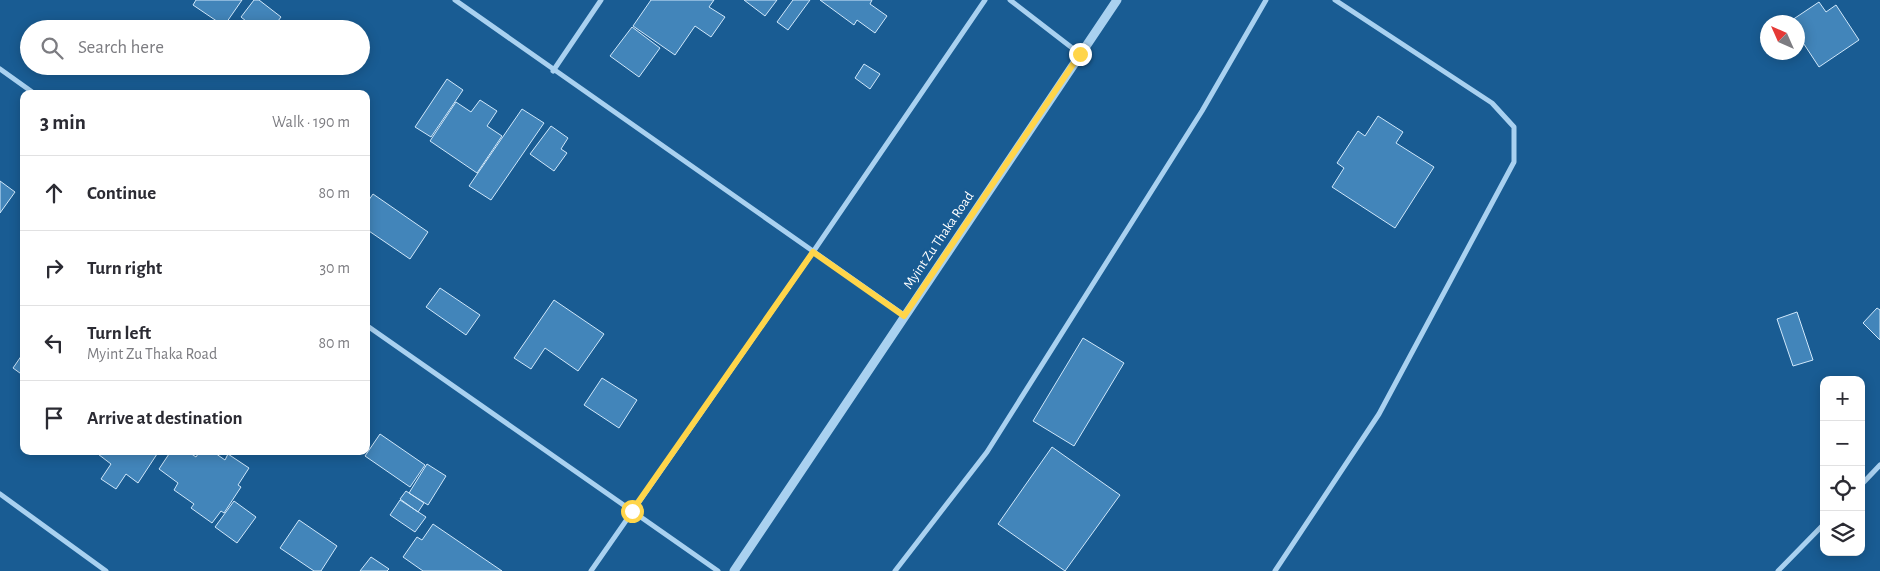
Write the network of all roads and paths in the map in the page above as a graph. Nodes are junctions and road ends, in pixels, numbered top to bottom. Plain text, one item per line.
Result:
1 (455, 0) edge
2 (601, 0) edge
3 (985, 0) edge
4 (1010, 0) edge
5 (1117, 0) edge
6 (1266, 0) edge
7 (1335, 0) edge
8 (1080, 54) junction
9 (0, 69) edge
10 (553, 70) junction
11 (29, 90) edge
12 (813, 252) junction
13 (904, 316) junction
14 (370, 328) edge
15 (1880, 465) edge
16 (1865, 481) edge
17 (0, 494) edge
18 (632, 511) junction
19 (1820, 528) edge
20 (106, 571) edge
21 (590, 571) edge
22 (718, 571) edge
23 (734, 571) edge
24 (895, 571) edge
25 (1275, 571) edge
26 (1778, 571) edge

1 - 10 street
2 - 10 street
3 - 12 street
4 - 8 street
5 - 8 street, Myint Zu Thaka Road
6 - 24 street
7 - 25 street
8 - 13 street, Myint Zu Thaka Road
9 - 11 street
10 - 12 street
12 - 13 street
12 - 18 street
13 - 23 street, Myint Zu Thaka Road
14 - 18 street
15 - 16 street
17 - 20 street
18 - 21 street
18 - 22 street
19 - 26 street

